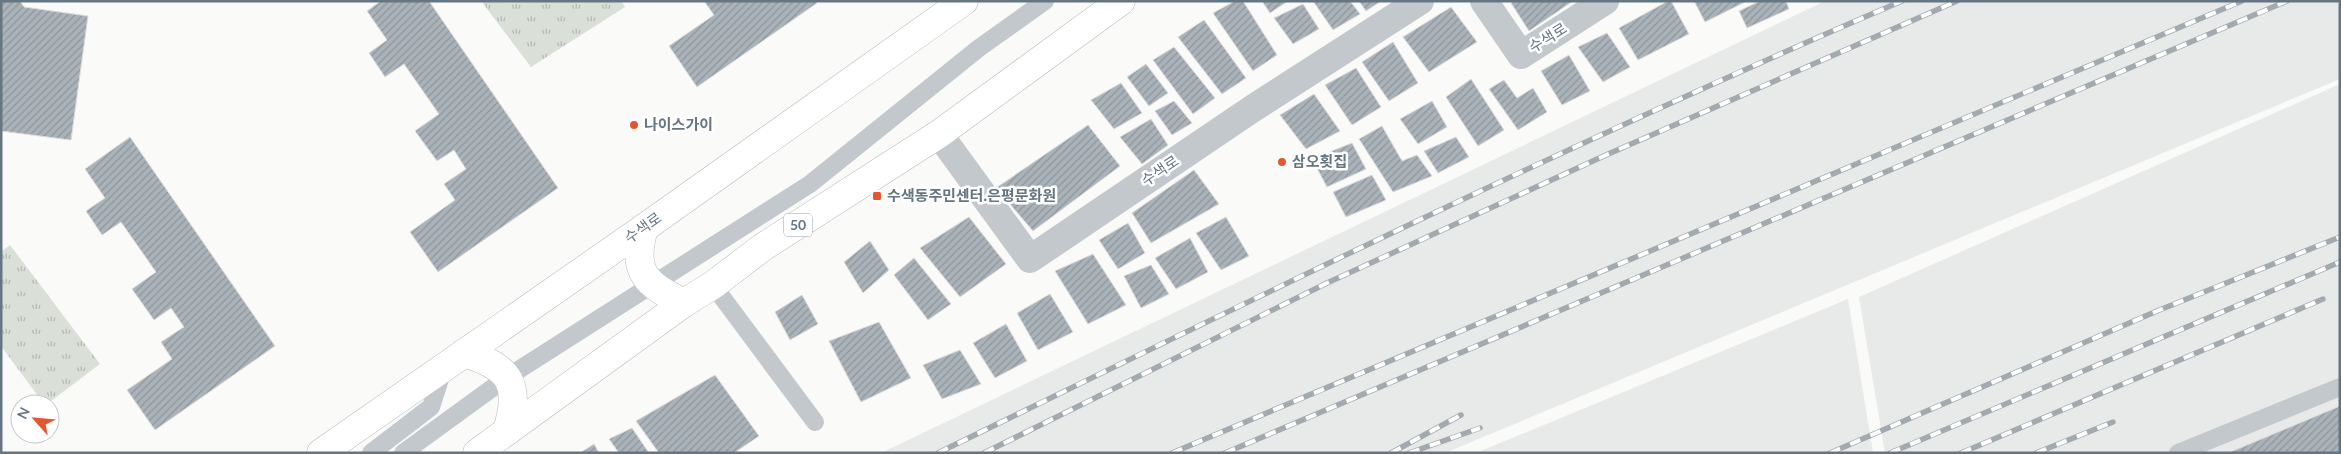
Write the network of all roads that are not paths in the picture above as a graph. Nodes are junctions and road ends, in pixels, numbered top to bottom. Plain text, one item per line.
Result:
1 (964, 1) edge
2 (1045, 1) edge
3 (1121, 1) edge
4 (1420, 1) edge
5 (1484, 1) edge
6 (1605, 1) edge
7 (939, 134) junction
8 (644, 228) junction
9 (652, 285) junction
10 (713, 285) junction
11 (684, 303) junction
12 (454, 360) junction
13 (506, 378) junction
14 (2340, 387) edge
15 (815, 422) dead end
16 (506, 431) junction
17 (321, 453) edge
18 (371, 453) edge
19 (404, 453) edge
20 (477, 453) edge
21 (2178, 453) edge

1 - 8 main road, 수색로
2 - 9 lane
3 - 7 main road, 50
4 - 7 street, 수색로
5 - 6 street, 수색로
7 - 10 main road, 50
8 - 9 main road
8 - 12 main road, 수색로
9 - 11 main road
9 - 13 lane
10 - 11 main road, 50
10 - 15 lane
11 - 16 main road, 50
12 - 13 main road
12 - 17 main road, 수색로
12 - 18 lane
13 - 16 main road
13 - 19 lane
14 - 21 lane
16 - 20 main road, 50

